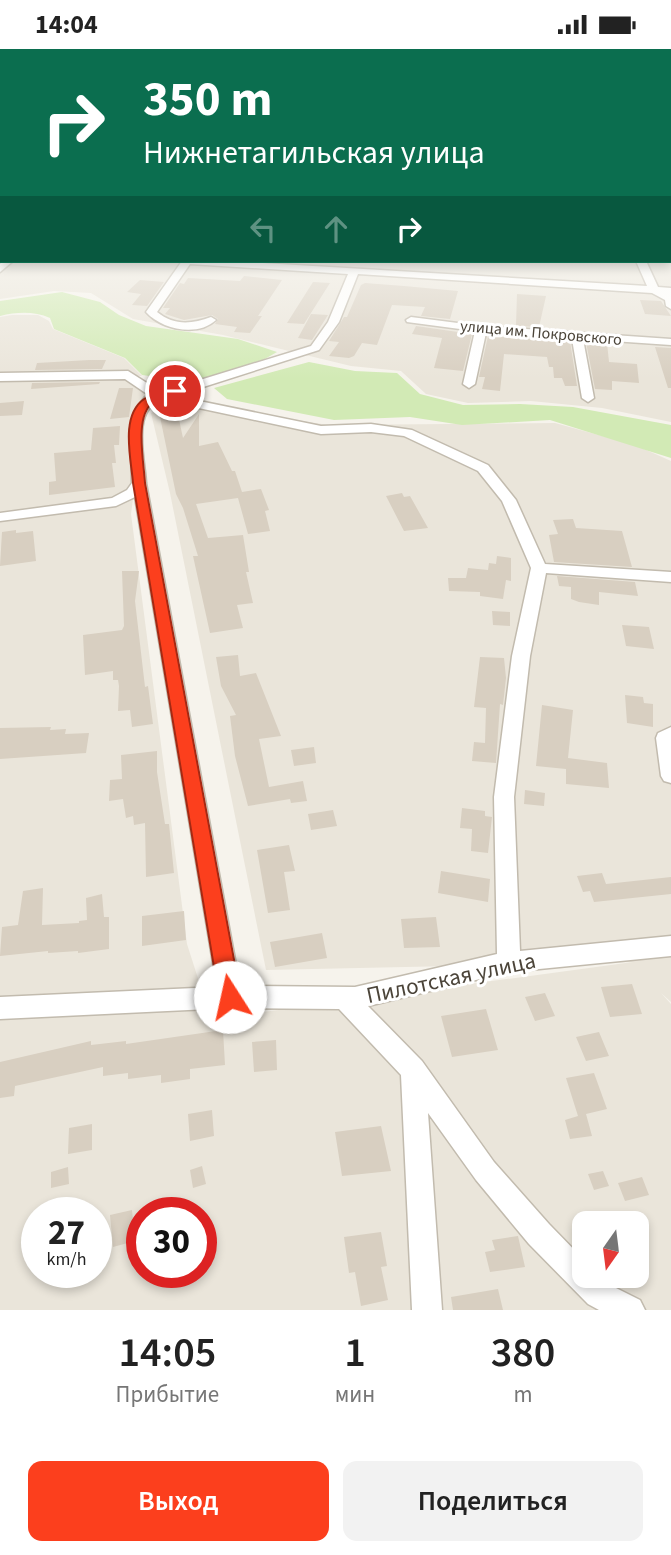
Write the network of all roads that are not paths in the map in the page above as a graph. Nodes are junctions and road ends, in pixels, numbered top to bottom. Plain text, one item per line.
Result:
1 (187, 263) edge
2 (261, 263) edge
3 (642, 263) edge
4 (297, 264) edge
5 (354, 272) junction
6 (654, 290) junction
7 (671, 291) edge
8 (671, 306) edge
9 (211, 320) dead end
10 (411, 320) dead end
11 (481, 329) junction
12 (577, 337) junction
13 (671, 342) edge
14 (0, 377) edge
15 (469, 384) dead end
16 (159, 396) junction
17 (588, 398) dead end
18 (139, 483) junction
19 (0, 517) edge
20 (539, 568) junction
21 (671, 577) edge
22 (671, 734) edge
23 (671, 776) edge
24 (671, 946) edge
25 (509, 962) junction
26 (230, 997) junction
27 (343, 997) junction
28 (0, 1008) edge
29 (413, 1070) junction
30 (427, 1310) edge
31 (630, 1310) edge

1 - 9 street
2 - 4 street
3 - 6 street
4 - 5 street
5 - 6 street
5 - 16 street
6 - 7 street
6 - 8 street
10 - 11 street, улица им. Покровского
11 - 12 street, улица им. Покровского
11 - 15 street
12 - 13 street, улица им. Покровского
12 - 17 street
14 - 16 street
16 - 18 street
16 - 20 street
18 - 19 street
18 - 26 street
20 - 21 street
20 - 25 street
22 - 23 street
24 - 25 street, Пилотская улица
25 - 27 street, Пилотская улица
26 - 27 street, Пилотская улица
26 - 28 street, Пилотская улица
27 - 29 street
29 - 30 street
29 - 31 street

